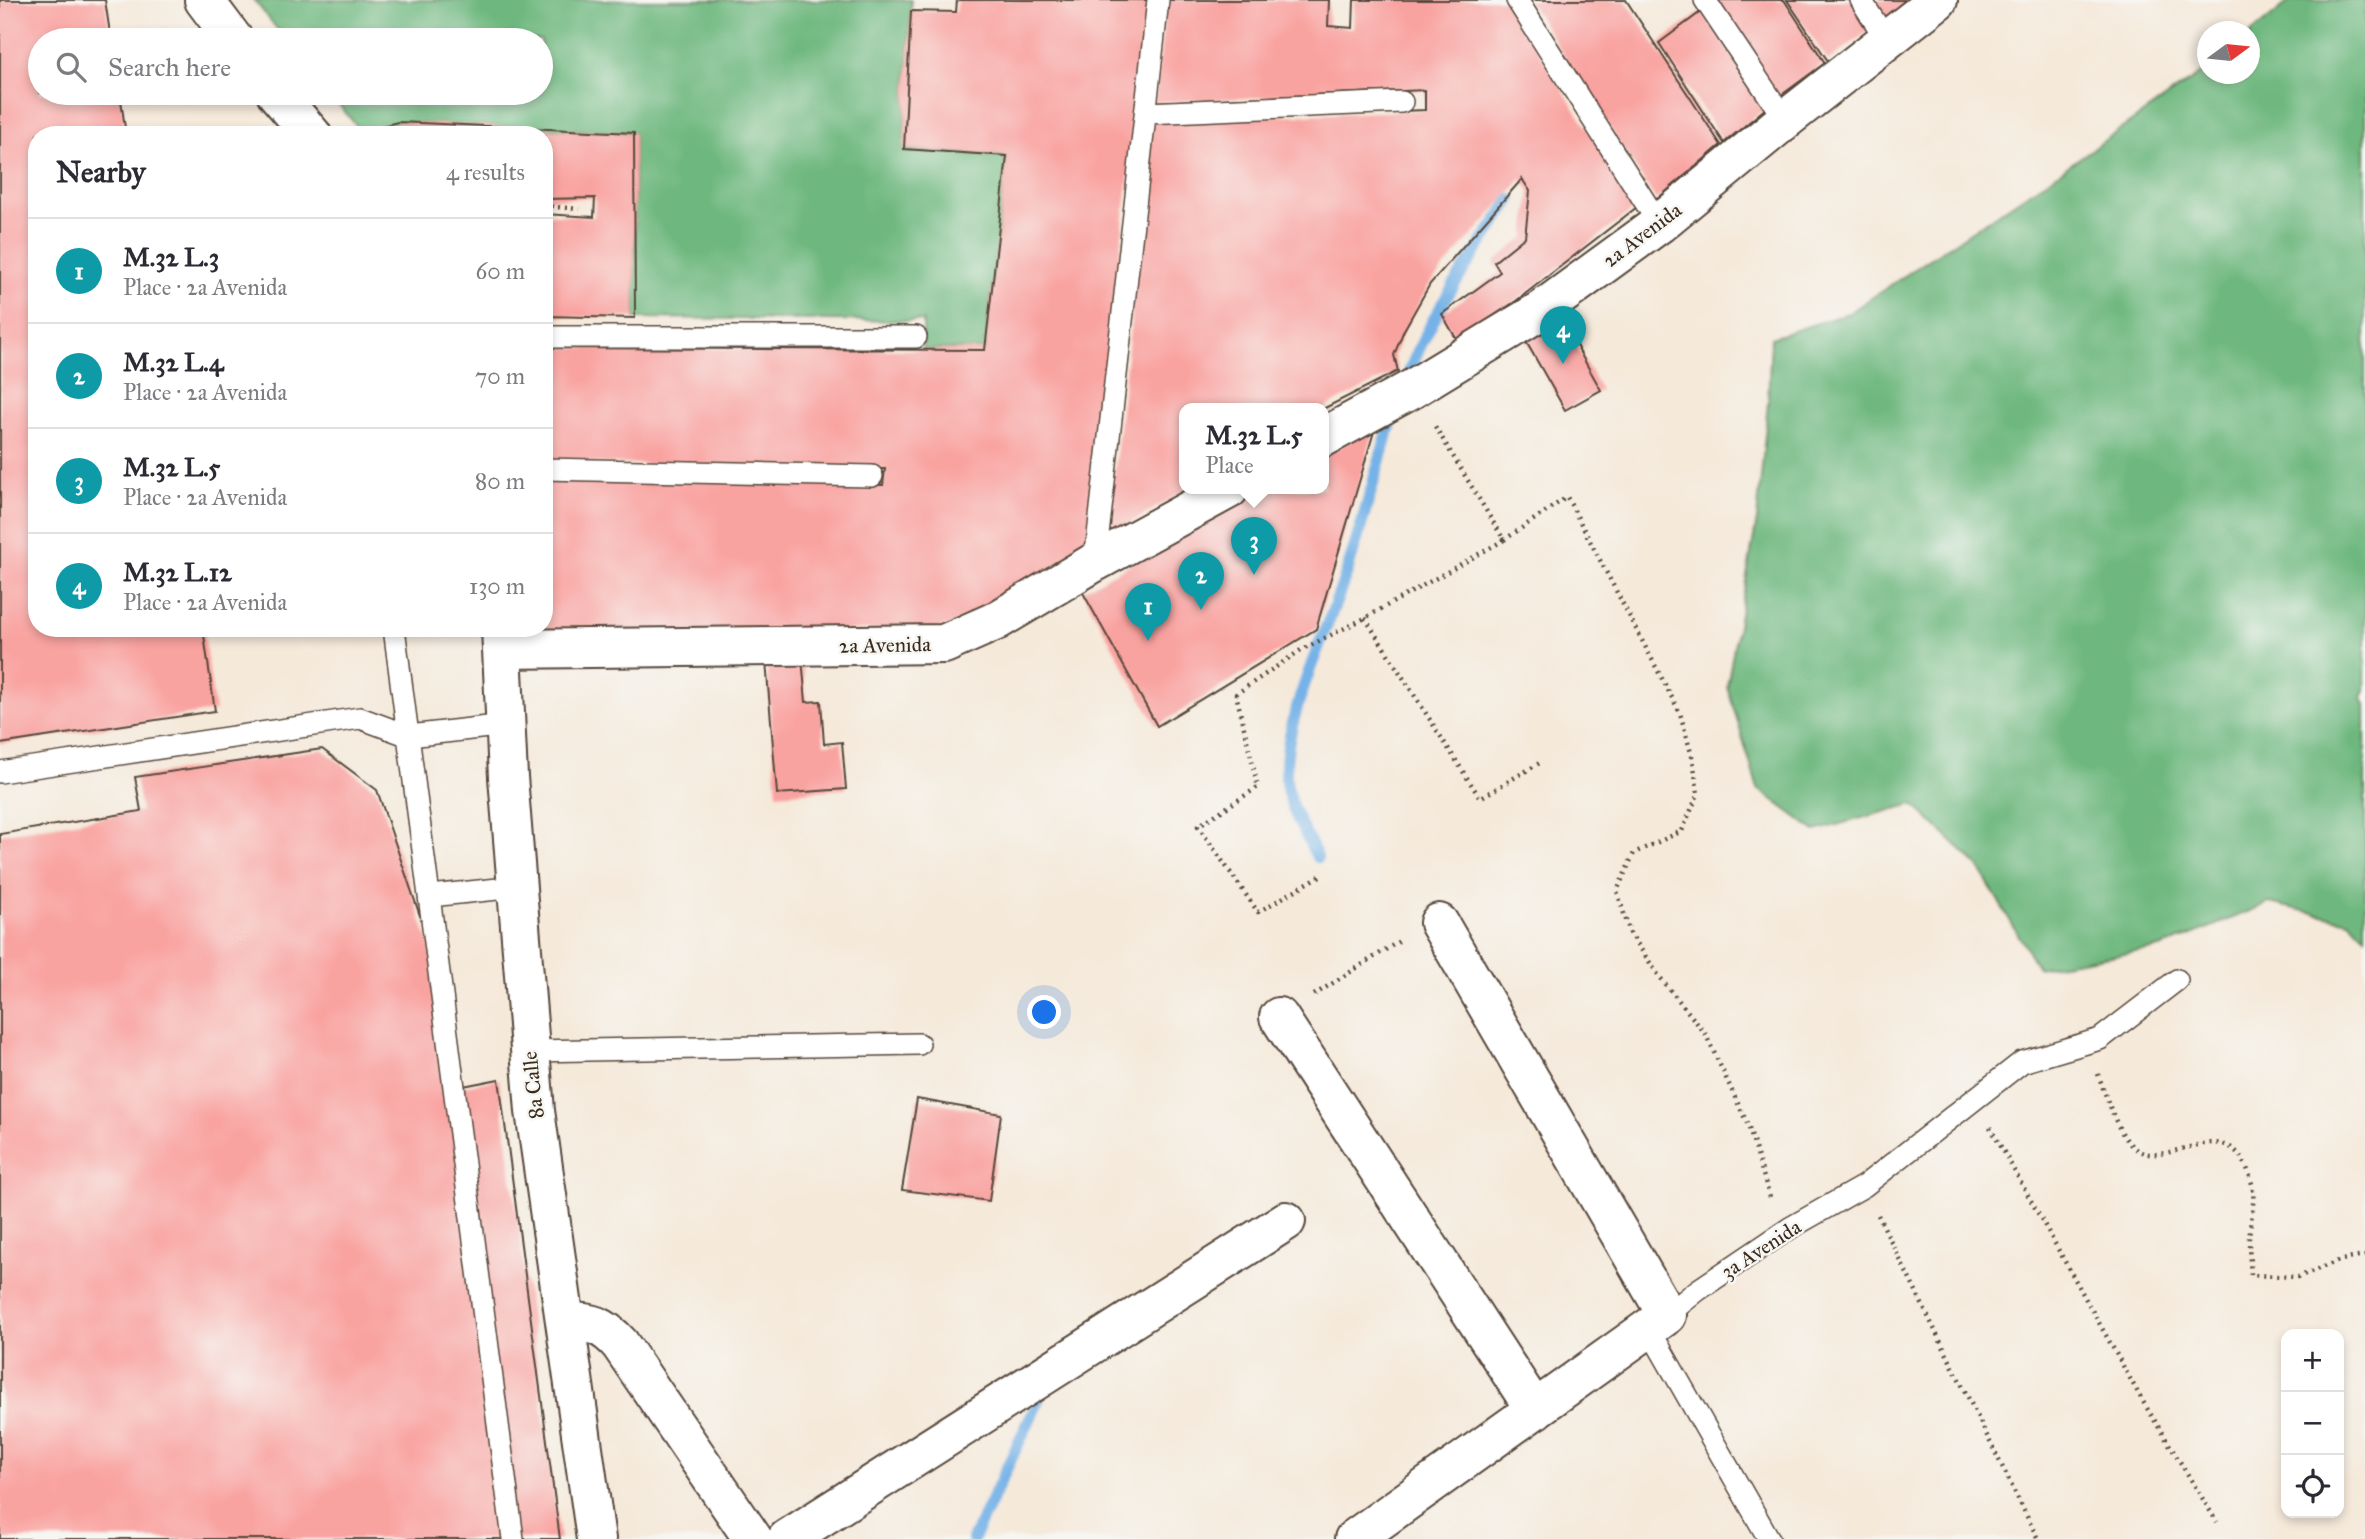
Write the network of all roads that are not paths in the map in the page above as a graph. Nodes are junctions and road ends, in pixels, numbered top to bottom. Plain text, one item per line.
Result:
1 (204, 0) edge
2 (1158, 0) edge
3 (1517, 0) edge
4 (1705, 0) edge
5 (1861, 0) edge
6 (1938, 0) edge
7 (224, 28) edge
8 (1888, 41) junction
9 (1402, 102) dead end
10 (286, 105) edge
11 (1146, 113) junction
12 (1785, 120) junction
13 (304, 126) edge
14 (1659, 224) junction
15 (553, 337) edge
16 (916, 337) dead end
17 (1329, 434) edge
18 (553, 469) edge
19 (873, 476) dead end
20 (1219, 494) edge
21 (1095, 562) junction
22 (395, 637) edge
23 (501, 638) edge
24 (506, 724) junction
25 (409, 736) junction
26 (0, 772) edge
27 (518, 887) junction
28 (429, 897) junction
29 (1438, 923) road end
30 (2177, 980) dead end
31 (1279, 1017) road end
32 (919, 1044) dead end
33 (530, 1051) junction
34 (1286, 1221) dead end
35 (567, 1322) junction
36 (1658, 1322) junction
37 (1535, 1410) junction
38 (513, 1539) edge
39 (596, 1539) edge
40 (753, 1539) edge
41 (787, 1539) edge
42 (1354, 1539) edge
43 (1769, 1539) edge

1 - 7 street
2 - 11 lane
3 - 14 lane
4 - 12 lane
5 - 8 lane
6 - 8 street, 2a Avenida
8 - 12 street, 2a Avenida
9 - 11 lane
10 - 13 street
11 - 21 lane
12 - 14 street, 2a Avenida
14 - 17 street, 2a Avenida
15 - 16 lane
18 - 19 lane
20 - 21 street, 2a Avenida
21 - 23 street, 2a Avenida
22 - 25 lane
23 - 24 street, 8a Calle
24 - 25 lane
24 - 27 street, 8a Calle
25 - 26 lane
25 - 28 lane
27 - 28 lane
27 - 33 street, 8a Calle
28 - 38 lane
29 - 36 street
30 - 36 lane, 3a Avenida
31 - 37 street
32 - 33 lane
33 - 35 street, 8a Calle
34 - 41 street
35 - 39 street, 8a Calle
35 - 40 street
36 - 37 street, 3a Avenida
36 - 43 lane
37 - 42 street, 3a Avenida

